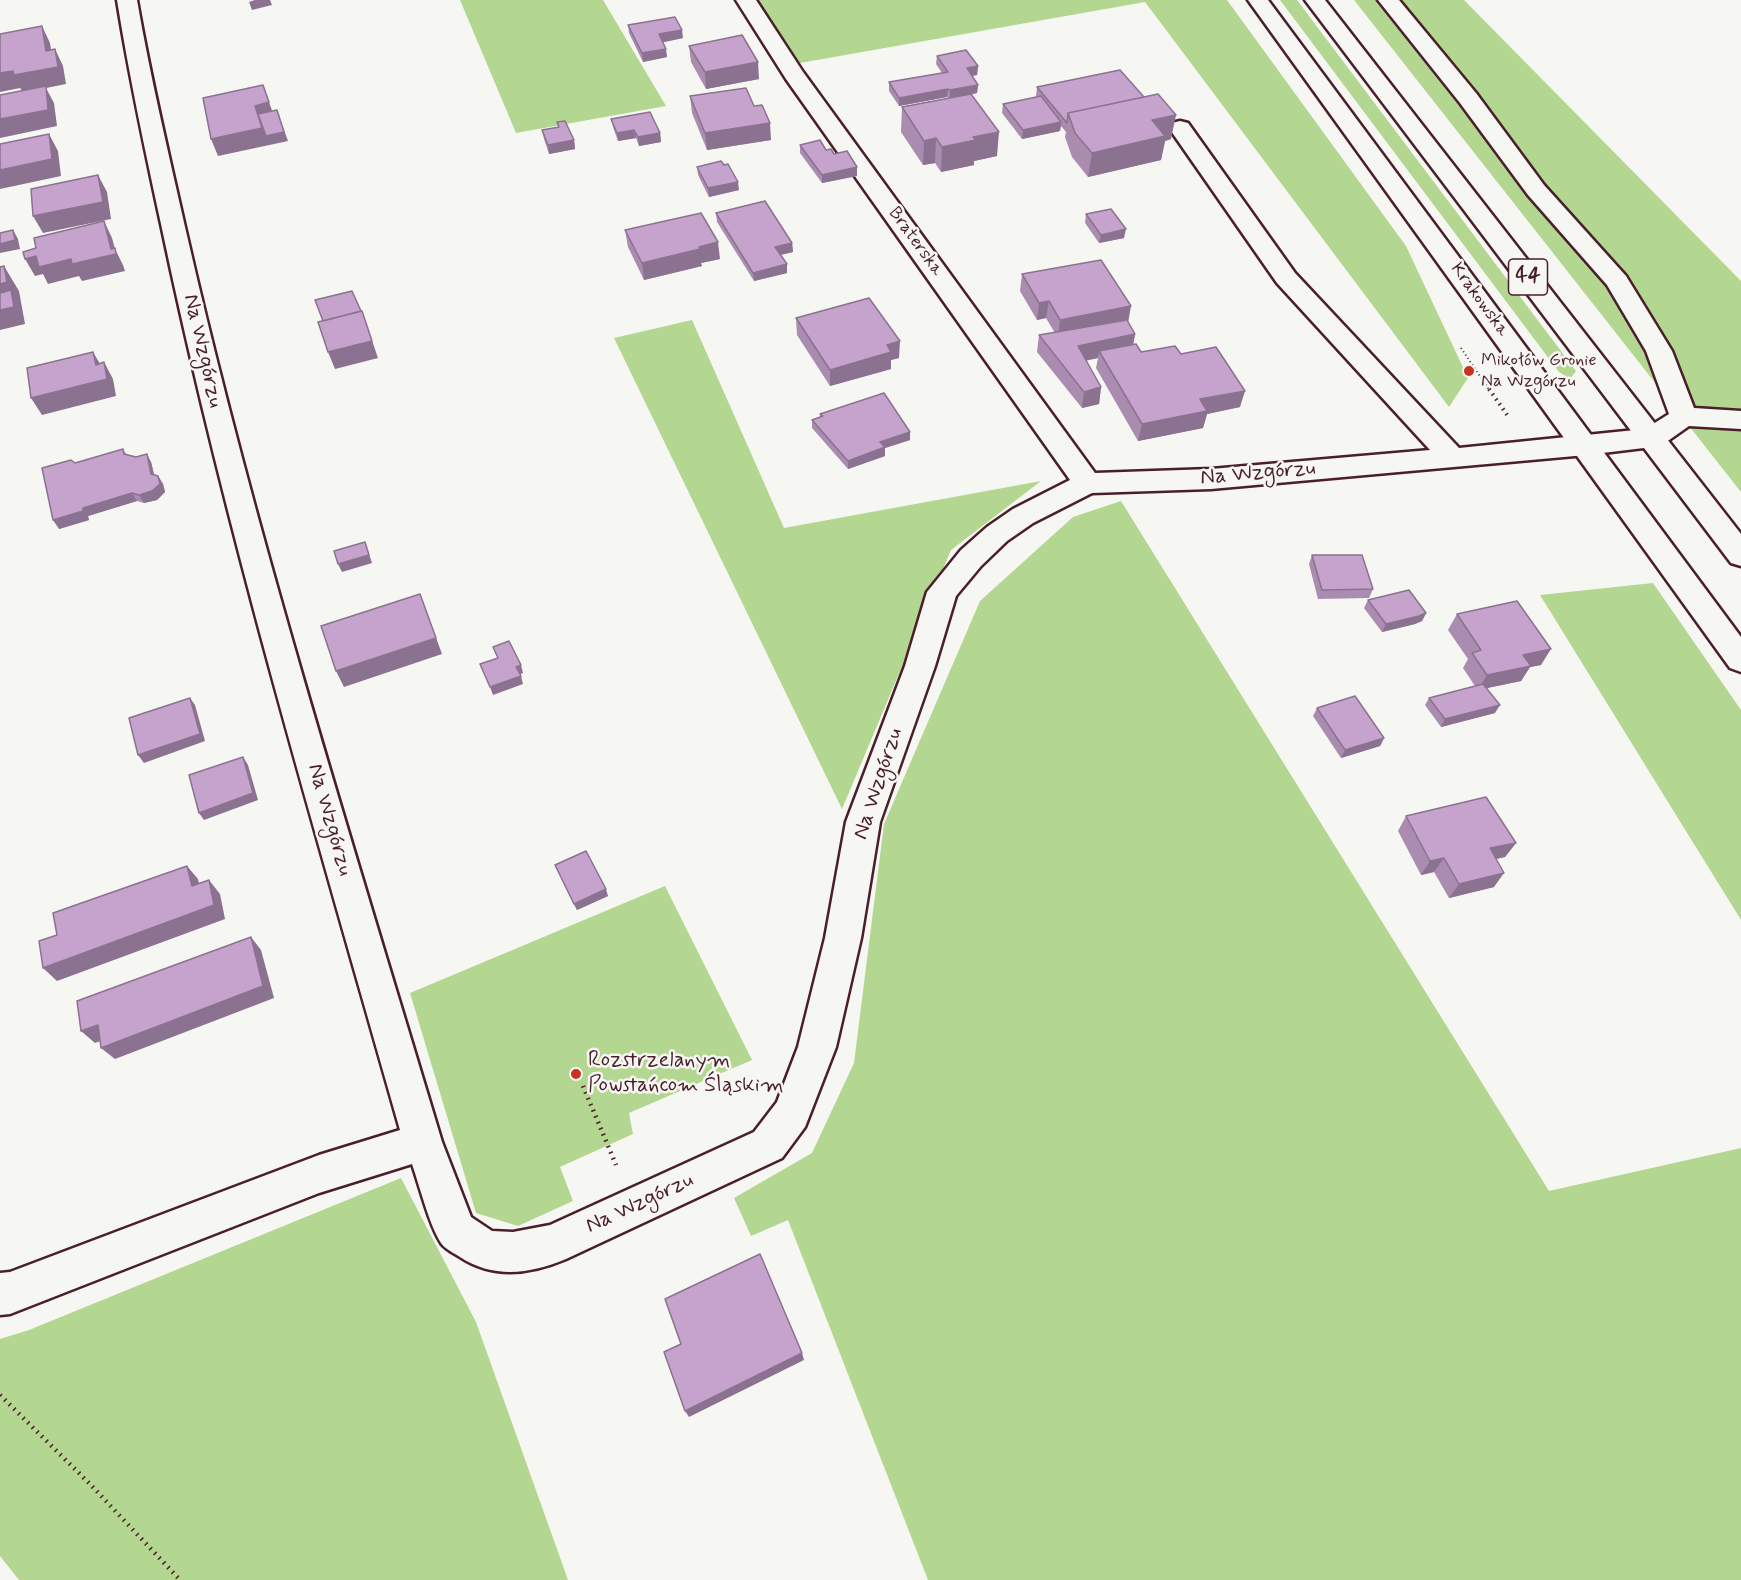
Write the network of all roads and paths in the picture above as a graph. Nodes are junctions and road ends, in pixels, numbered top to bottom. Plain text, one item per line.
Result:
1 (127, 0) edge
2 (746, 0) edge
3 (1257, 0) edge
4 (1315, 0) edge
5 (1388, 0) edge
6 (1180, 128) dead end
7 (1455, 339) dead end
8 (1684, 417) junction
9 (1741, 420) edge
10 (1652, 438) junction
11 (1586, 446) junction
12 (1532, 451) junction
13 (1453, 458) junction
14 (1087, 483) junction
15 (1741, 555) edge
16 (1741, 660) edge
17 (583, 1086) dead end
18 (423, 1143) junction
19 (612, 1156) dead end
20 (0, 1294) edge
21 (0, 1395) edge
22 (180, 1580) edge

1 - 18 street, Na Wzgórzu
2 - 14 street, Braterska
3 - 11 street, Krakowska / 44
4 - 10 street, 44
5 - 8 street
6 - 13 street
7 - 12 path
8 - 9 street
8 - 10 street
10 - 11 street, Na Wzgórzu
10 - 15 street, 44
11 - 12 street, Na Wzgórzu
11 - 16 street, Krakowska / 44
12 - 13 street, Na Wzgórzu
13 - 14 street, Na Wzgórzu
14 - 18 street, Na Wzgórzu
17 - 19 path
18 - 20 street
21 - 22 path

